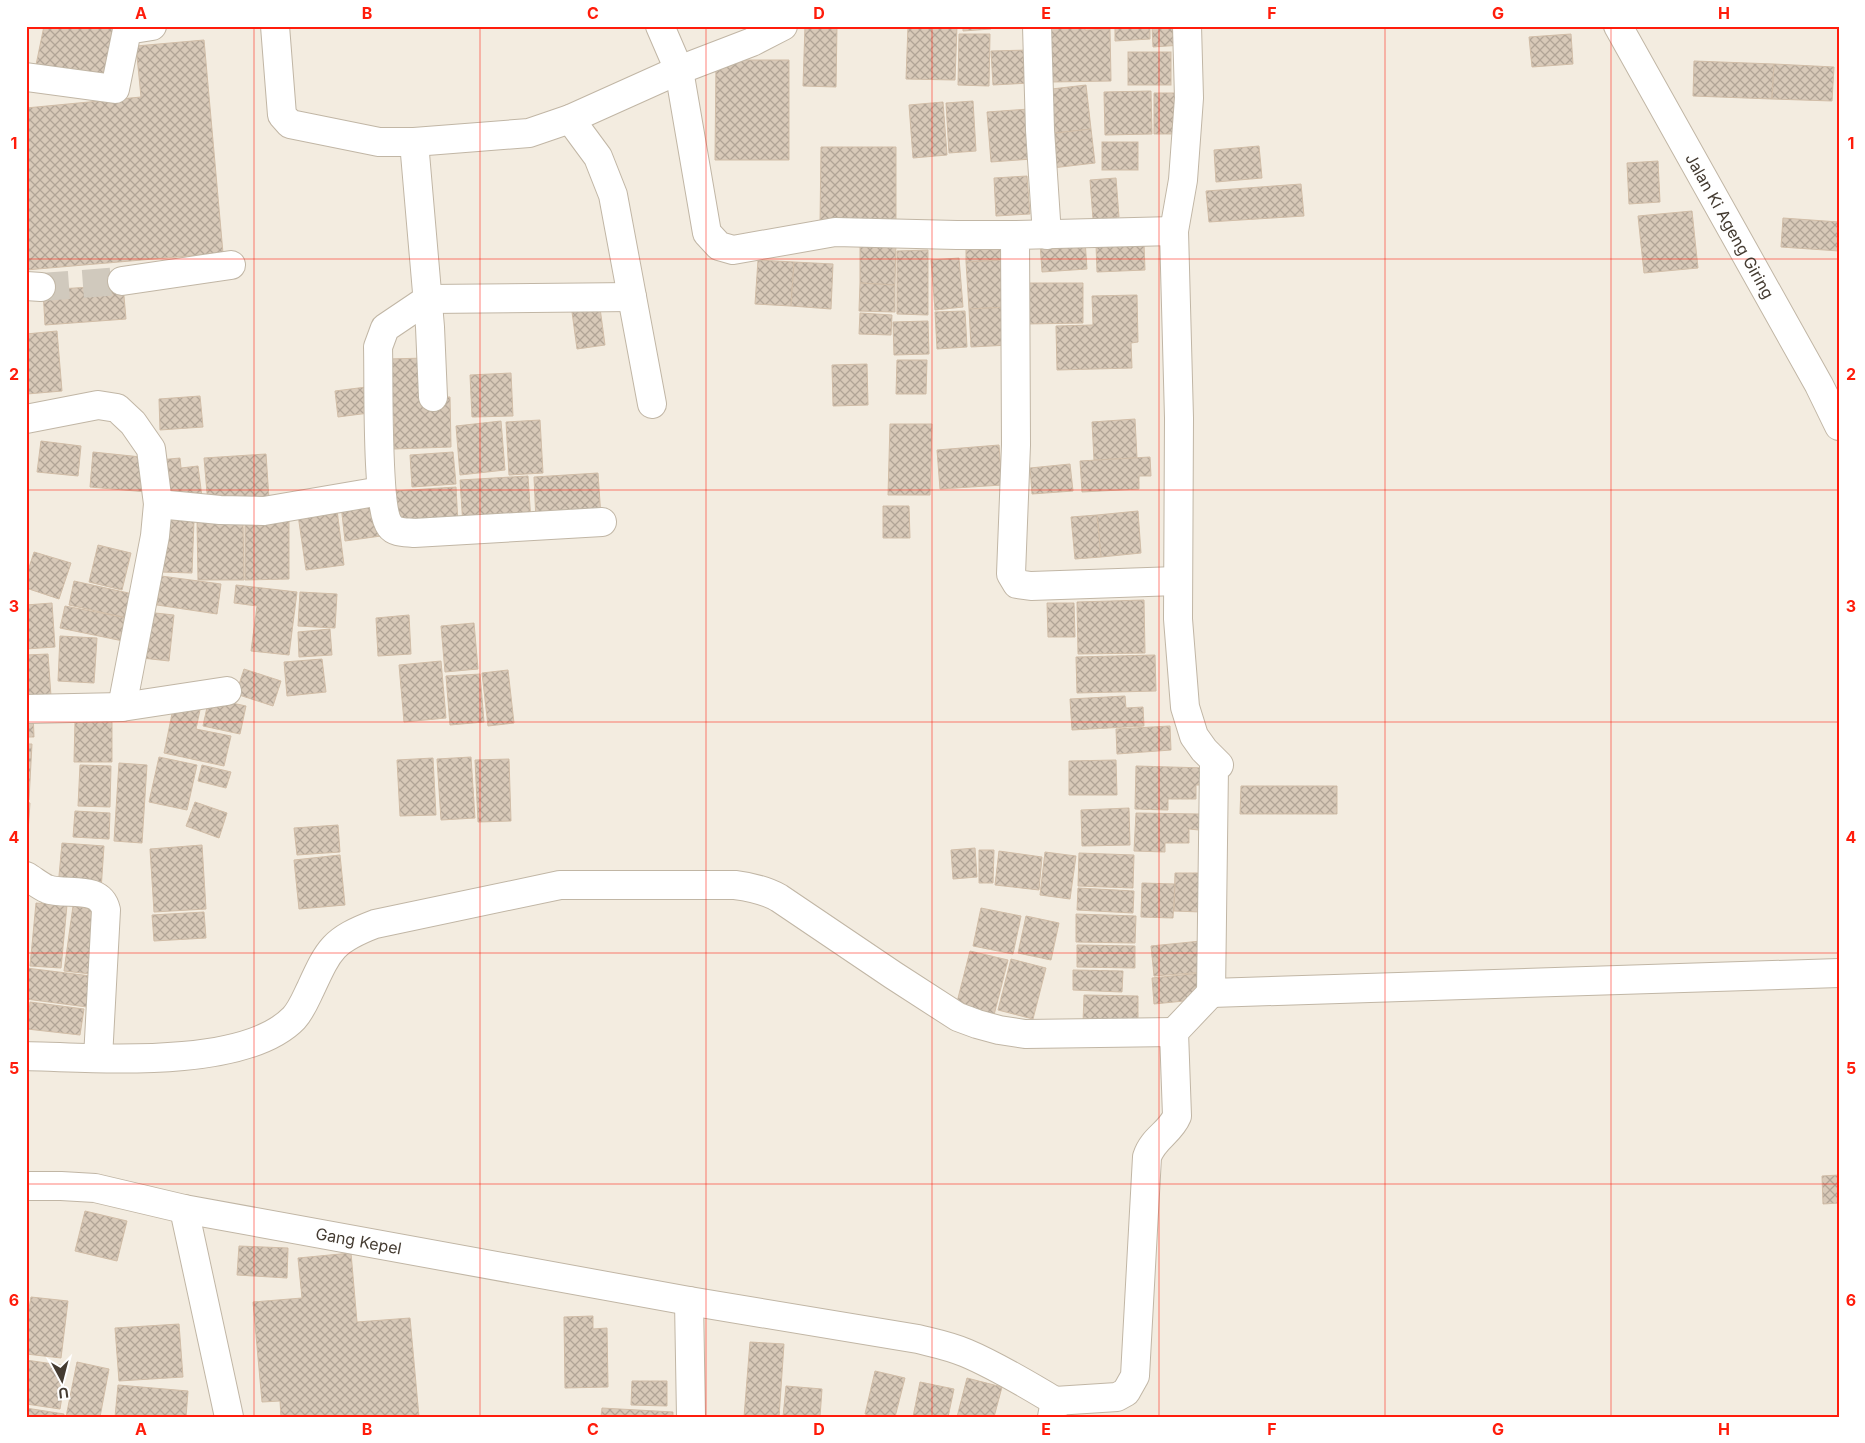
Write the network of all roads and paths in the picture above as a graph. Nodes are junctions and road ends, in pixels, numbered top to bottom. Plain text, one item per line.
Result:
1 (152, 26) edge
2 (275, 26) edge
3 (660, 26) edge
4 (782, 26) edge
5 (1037, 26) edge
6 (1187, 26) edge
7 (1618, 26) edge
8 (679, 70) junction
9 (26, 77) edge
10 (570, 120) junction
11 (414, 142) junction
12 (1174, 231) junction
13 (1015, 235) junction
14 (1048, 235) junction
15 (231, 265) dead end
16 (122, 281) tunnel mouth
17 (632, 297) junction
18 (428, 299) junction
19 (433, 397) dead end
20 (652, 404) dead end
21 (26, 419) edge
22 (1839, 426) edge
23 (381, 491) junction
24 (158, 504) junction
25 (602, 522) dead end
26 (1177, 581) junction
27 (227, 691) dead end
28 (122, 707) junction
29 (26, 709) edge
30 (26, 876) edge
31 (1839, 973) edge
32 (1211, 994) junction
33 (1174, 1032) junction
34 (26, 1056) edge
35 (98, 1058) junction
36 (26, 1186) edge
37 (184, 1209) junction
38 (689, 1300) junction
39 (1054, 1409) edge
40 (229, 1417) edge
41 (691, 1417) edge

1 - 9 street
2 - 11 street
3 - 8 street
4 - 8 street
5 - 14 street
6 - 12 street
7 - 22 street, Jalan Ki Ageng Giring
8 - 10 street
8 - 13 street
10 - 11 street
10 - 17 street
11 - 18 street
12 - 14 street
12 - 26 street
13 - 14 street
13 - 26 street
15 - 16 street
17 - 18 street
17 - 20 street
18 - 19 street
18 - 23 street
21 - 24 street
23 - 24 street
23 - 25 street
24 - 28 street
26 - 32 street
27 - 28 street
28 - 29 street
30 - 35 street
31 - 32 street
32 - 33 street
33 - 35 street
33 - 39 street
34 - 35 street
36 - 37 street, Gang Kepel
37 - 38 street, Gang Kepel
37 - 40 street
38 - 39 street, Gang Kepel
38 - 41 street

